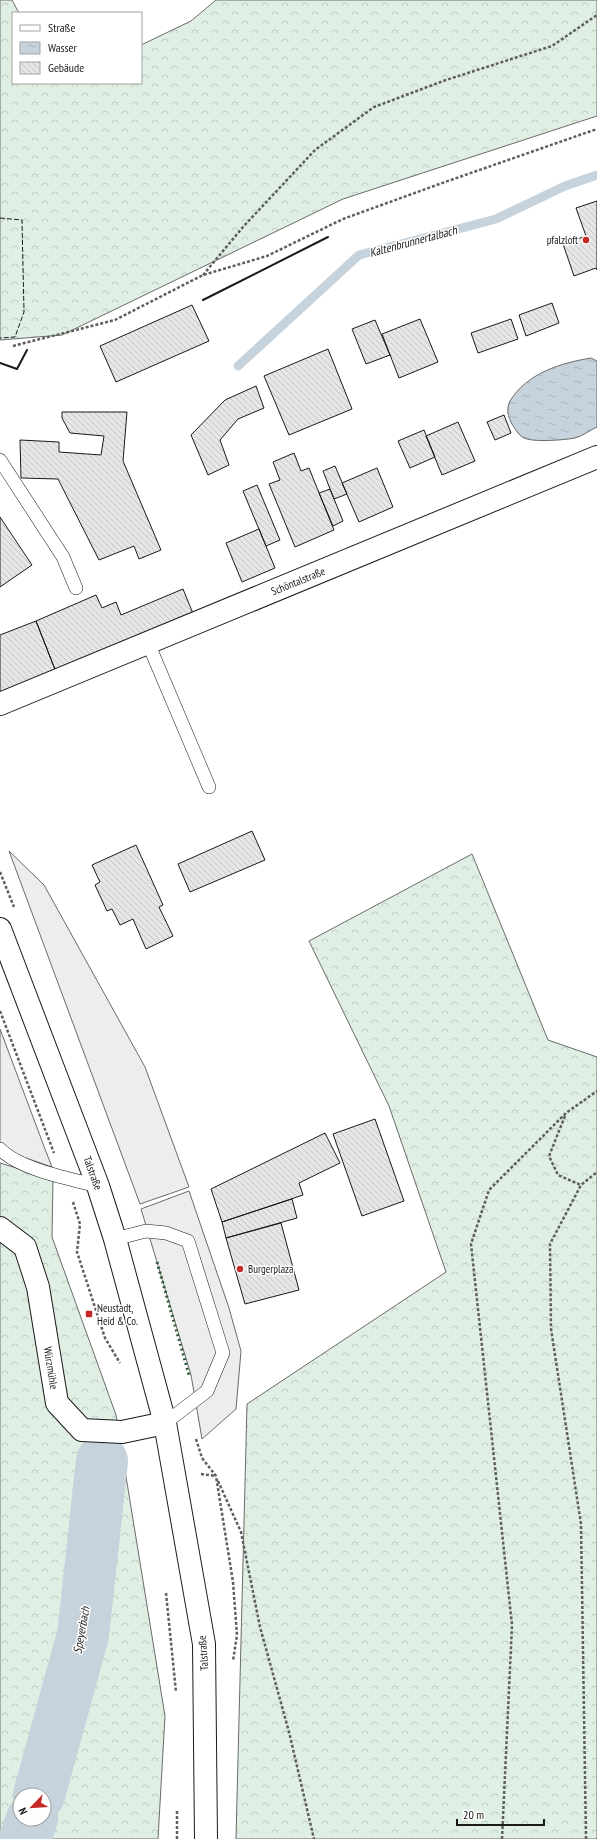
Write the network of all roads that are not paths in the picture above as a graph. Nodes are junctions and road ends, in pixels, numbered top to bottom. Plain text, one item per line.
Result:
1 (597, 457) edge
2 (0, 460) edge
3 (76, 588) dead end
4 (148, 643) junction
5 (0, 704) edge
6 (209, 787) dead end
7 (0, 929) edge
8 (0, 1149) edge
9 (98, 1186) junction
10 (0, 1228) edge
11 (115, 1239) junction
12 (165, 1423) junction
13 (206, 1839) edge

1 - 4 street, Schöntalstraße
2 - 3 lane
4 - 5 street, Schöntalstraße
4 - 6 lane
7 - 9 street, Talstraße
8 - 9 lane
9 - 11 street, Talstraße
10 - 12 street, Würzmühle
11 - 12 street, Talstraße
11 - 12 lane
12 - 13 street, Talstraße

